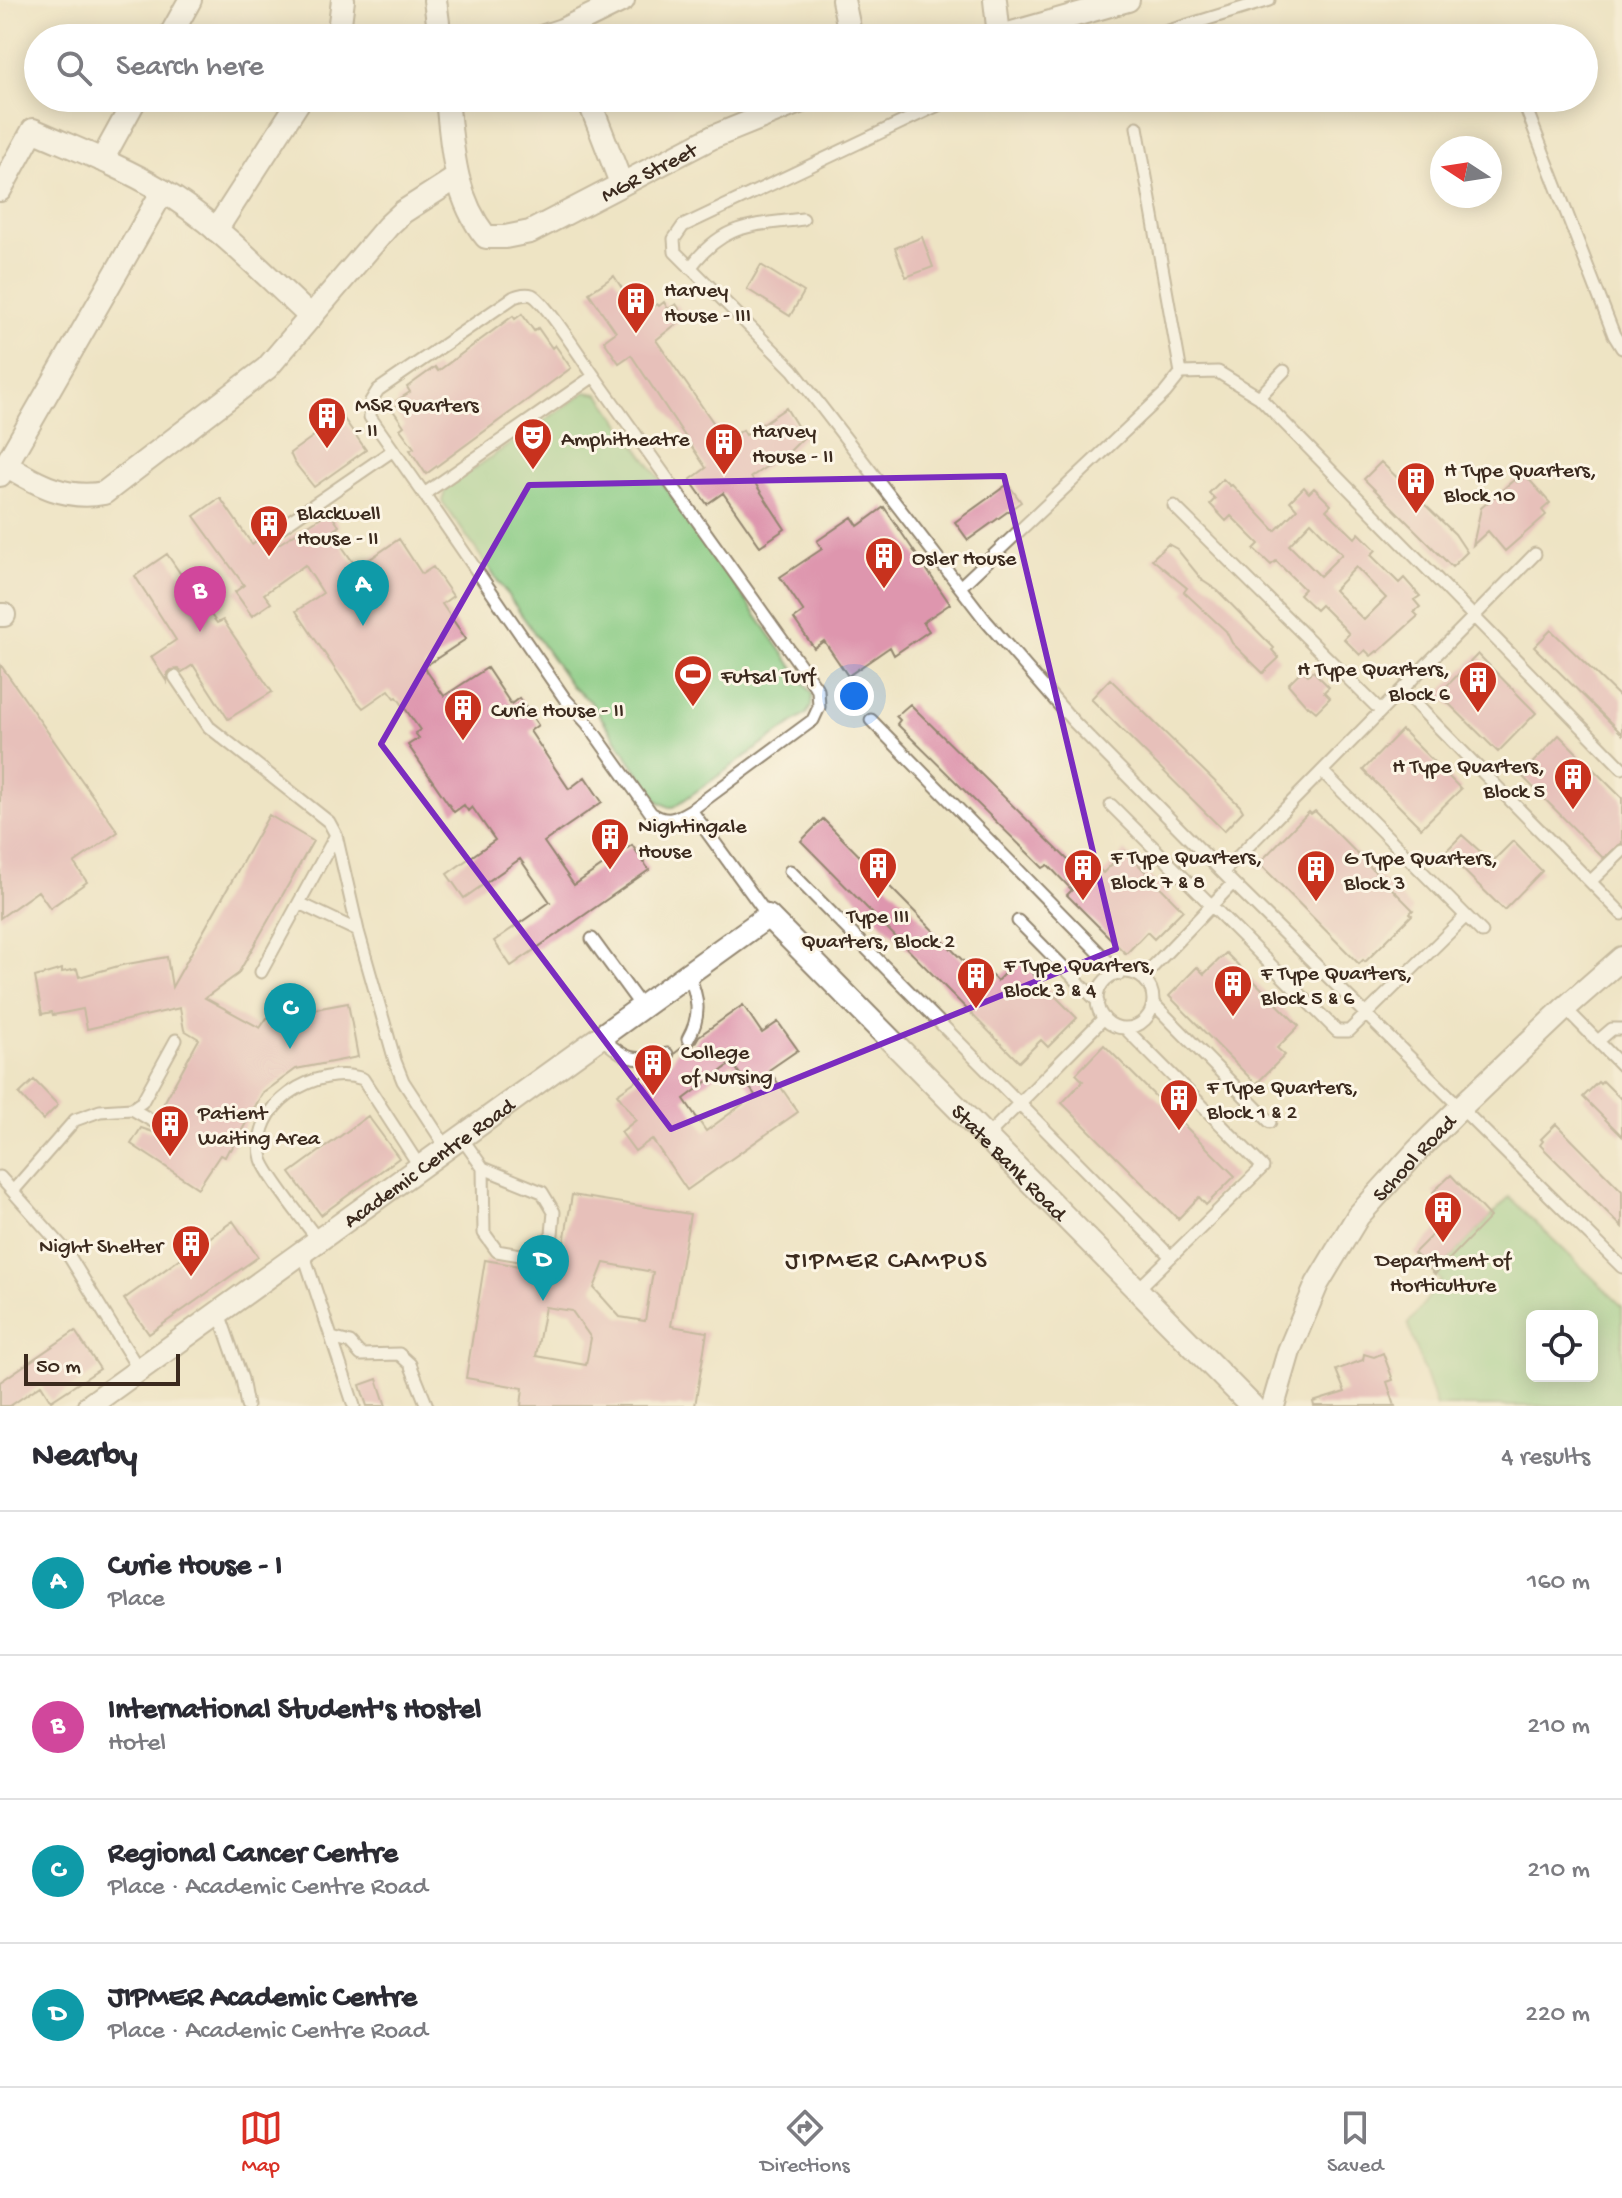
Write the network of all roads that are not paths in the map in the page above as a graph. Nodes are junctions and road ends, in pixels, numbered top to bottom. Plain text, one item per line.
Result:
1 (190, 0) edge
2 (343, 0) edge
3 (435, 0) edge
4 (623, 0) edge
5 (843, 0) edge
6 (995, 0) edge
7 (1128, 0) edge
8 (1269, 0) edge
9 (177, 24) edge
10 (340, 24) edge
11 (438, 24) edge
12 (581, 24) edge
13 (848, 24) edge
14 (996, 24) edge
15 (1043, 24) edge
16 (1191, 24) edge
17 (128, 112) edge
18 (292, 112) edge
19 (449, 112) edge
20 (593, 112) edge
21 (775, 112) edge
22 (923, 112) edge
23 (1527, 112) edge
24 (1137, 127) dead end
25 (102, 160) junction
26 (456, 178) junction
27 (621, 183) junction
28 (0, 190) edge
29 (163, 191) junction
30 (803, 219) dead end
31 (216, 230) junction
32 (690, 268) junction
33 (311, 317) junction
34 (1622, 348) edge
35 (1284, 371) dead end
36 (1181, 373) junction
37 (594, 376) junction
38 (1259, 397) junction
39 (392, 451) junction
40 (3, 470) edge
41 (424, 494) junction
42 (1174, 506) dead end
43 (280, 528) dead end
44 (1535, 554) dead end
45 (960, 587) junction
46 (1474, 617) junction
47 (175, 677) dead end
48 (1402, 690) junction
49 (1381, 711) junction
50 (871, 720) dead end
51 (1622, 768) edge
52 (1322, 771) junction
53 (1111, 805) dead end
54 (691, 810) junction
55 (336, 835) junction
56 (1622, 851) edge
57 (790, 871) dead end
58 (1223, 872) junction
59 (1591, 881) junction
60 (1233, 883) junction
61 (299, 903) junction
62 (1211, 907) junction
63 (1622, 914) edge
64 (768, 916) junction
65 (1466, 916) junction
66 (1018, 921) dead end
67 (358, 931) junction
68 (1482, 932) dead end
69 (592, 939) dead end
70 (1622, 958) edge
71 (261, 972) dead end
72 (688, 973) junction
73 (1120, 974) junction
74 (1142, 978) junction
75 (1098, 1002) junction
76 (1153, 1003) junction
77 (641, 1006) junction
78 (1565, 1008) junction
79 (1366, 1015) junction
80 (1104, 1018) junction
81 (1125, 1028) junction
82 (1622, 1029) edge
83 (600, 1036) junction
84 (688, 1039) dead end
85 (176, 1040) dead end
86 (1598, 1041) junction
87 (667, 1054) dead end
88 (1622, 1066) edge
89 (1019, 1104) junction
90 (1460, 1108) junction
91 (132, 1109) junction
92 (1270, 1122) dead end
93 (163, 1127) dead end
94 (985, 1138) junction
95 (454, 1142) junction
96 (420, 1167) junction
97 (483, 1168) junction
98 (0, 1177) edge
99 (13, 1191) junction
100 (311, 1247) junction
101 (1171, 1257) junction
102 (1622, 1267) edge
103 (1136, 1291) junction
104 (219, 1313) junction
105 (332, 1338) junction
106 (139, 1370) junction
107 (89, 1406) edge
108 (247, 1406) edge
109 (354, 1406) edge
110 (427, 1406) edge
111 (1252, 1406) edge
112 (1273, 1406) edge

1 - 9 street
2 - 10 street
3 - 11 street
4 - 12 street
5 - 13 street
6 - 14 street
7 - 15 street
8 - 16 lane
17 - 25 street
18 - 31 street
19 - 26 street
20 - 27 street
21 - 27 street, MGR Street
22 - 32 lane
23 - 34 lane
24 - 36 lane
25 - 28 street
25 - 29 street
26 - 27 street, MGR Street
26 - 33 street
29 - 31 street
29 - 40 street
30 - 32 lane
31 - 33 street
32 - 45 lane
33 - 40 street
35 - 38 lane
36 - 38 lane
36 - 45 lane
37 - 39 lane
37 - 41 lane
37 - 54 lane
38 - 46 lane
39 - 41 lane
39 - 43 lane
41 - 54 lane
42 - 49 lane
44 - 46 lane
45 - 58 lane
46 - 48 lane
46 - 51 lane
47 - 55 lane
48 - 49 lane
48 - 59 lane
49 - 52 lane
50 - 73 lane
52 - 58 lane
52 - 65 lane
53 - 62 lane
54 - 64 lane
55 - 61 lane
55 - 67 lane
56 - 59 lane
57 - 89 lane
58 - 60 lane
59 - 63 lane
60 - 62 lane
60 - 79 lane
61 - 67 lane
61 - 71 lane
62 - 74 lane
62 - 79 lane
64 - 72 street, Academic Centre Road
64 - 94 street, State Bank Road
65 - 68 lane
65 - 79 lane
66 - 75 lane
67 - 95 lane
69 - 77 lane
70 - 78 street, School Road
72 - 77 street, Academic Centre Road
72 - 84 lane
73 - 74 lane
73 - 75 lane
74 - 76 lane
75 - 80 lane
76 - 81 lane
76 - 92 lane
77 - 83 street, Academic Centre Road
78 - 86 lane
78 - 90 street, School Road
79 - 90 lane
80 - 81 lane
80 - 89 lane
81 - 101 lane
82 - 86 lane
83 - 87 lane
83 - 95 street, Academic Centre Road
85 - 91 lane
86 - 88 lane
89 - 94 lane
89 - 101 lane
90 - 102 lane
90 - 112 street, School Road
91 - 93 lane
91 - 99 lane
94 - 103 street, State Bank Road
95 - 96 street, Academic Centre Road
95 - 97 lane
96 - 100 street, Academic Centre Road
96 - 100 lane
97 - 97 lane
98 - 99 lane
99 - 106 lane
100 - 104 street, Academic Centre Road
100 - 105 lane
101 - 103 lane
103 - 111 street, State Bank Road
104 - 106 street, Academic Centre Road
104 - 108 lane
105 - 109 lane
105 - 110 lane
106 - 107 street, Academic Centre Road

